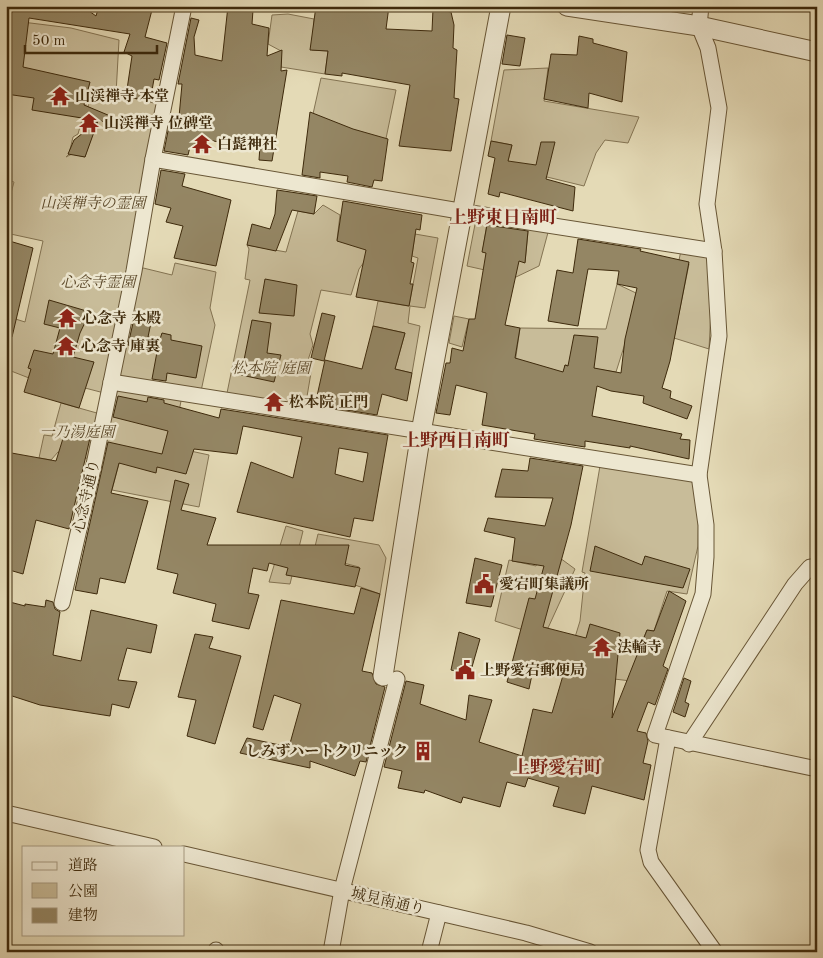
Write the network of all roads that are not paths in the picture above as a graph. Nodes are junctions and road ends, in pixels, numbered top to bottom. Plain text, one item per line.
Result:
1 (184, 6) edge
2 (502, 6) edge
3 (567, 6) edge
4 (701, 6) edge
5 (699, 26) junction
6 (817, 52) edge
7 (153, 159) junction
8 (463, 212) junction
9 (714, 251) junction
10 (111, 382) junction
11 (421, 432) junction
12 (698, 476) junction
13 (817, 567) edge
14 (62, 604) dead end
15 (390, 678) joint
16 (668, 738) junction
17 (689, 744) junction
18 (817, 769) edge
19 (6, 813) edge
20 (150, 846) edge
21 (185, 854) edge
22 (342, 890) junction
23 (439, 913) junction
24 (331, 952) edge
25 (429, 952) edge
26 (590, 952) edge
27 (715, 952) edge

1 - 7 street, 心念寺通り
2 - 8 street
3 - 5 street
4 - 5 street
5 - 6 street
5 - 9 street
7 - 8 street
7 - 10 street, 心念寺通り
8 - 9 street
8 - 11 street
9 - 12 street
10 - 11 street
10 - 14 street, 心念寺通り
11 - 12 street
11 - 15 street
12 - 16 street
13 - 17 street
15 - 22 street
16 - 17 street
16 - 27 street
17 - 18 street
19 - 20 street
21 - 22 street, 城見南通り
22 - 23 street, 城見南通り
22 - 24 street
23 - 25 street
23 - 26 street, 城見南通り

